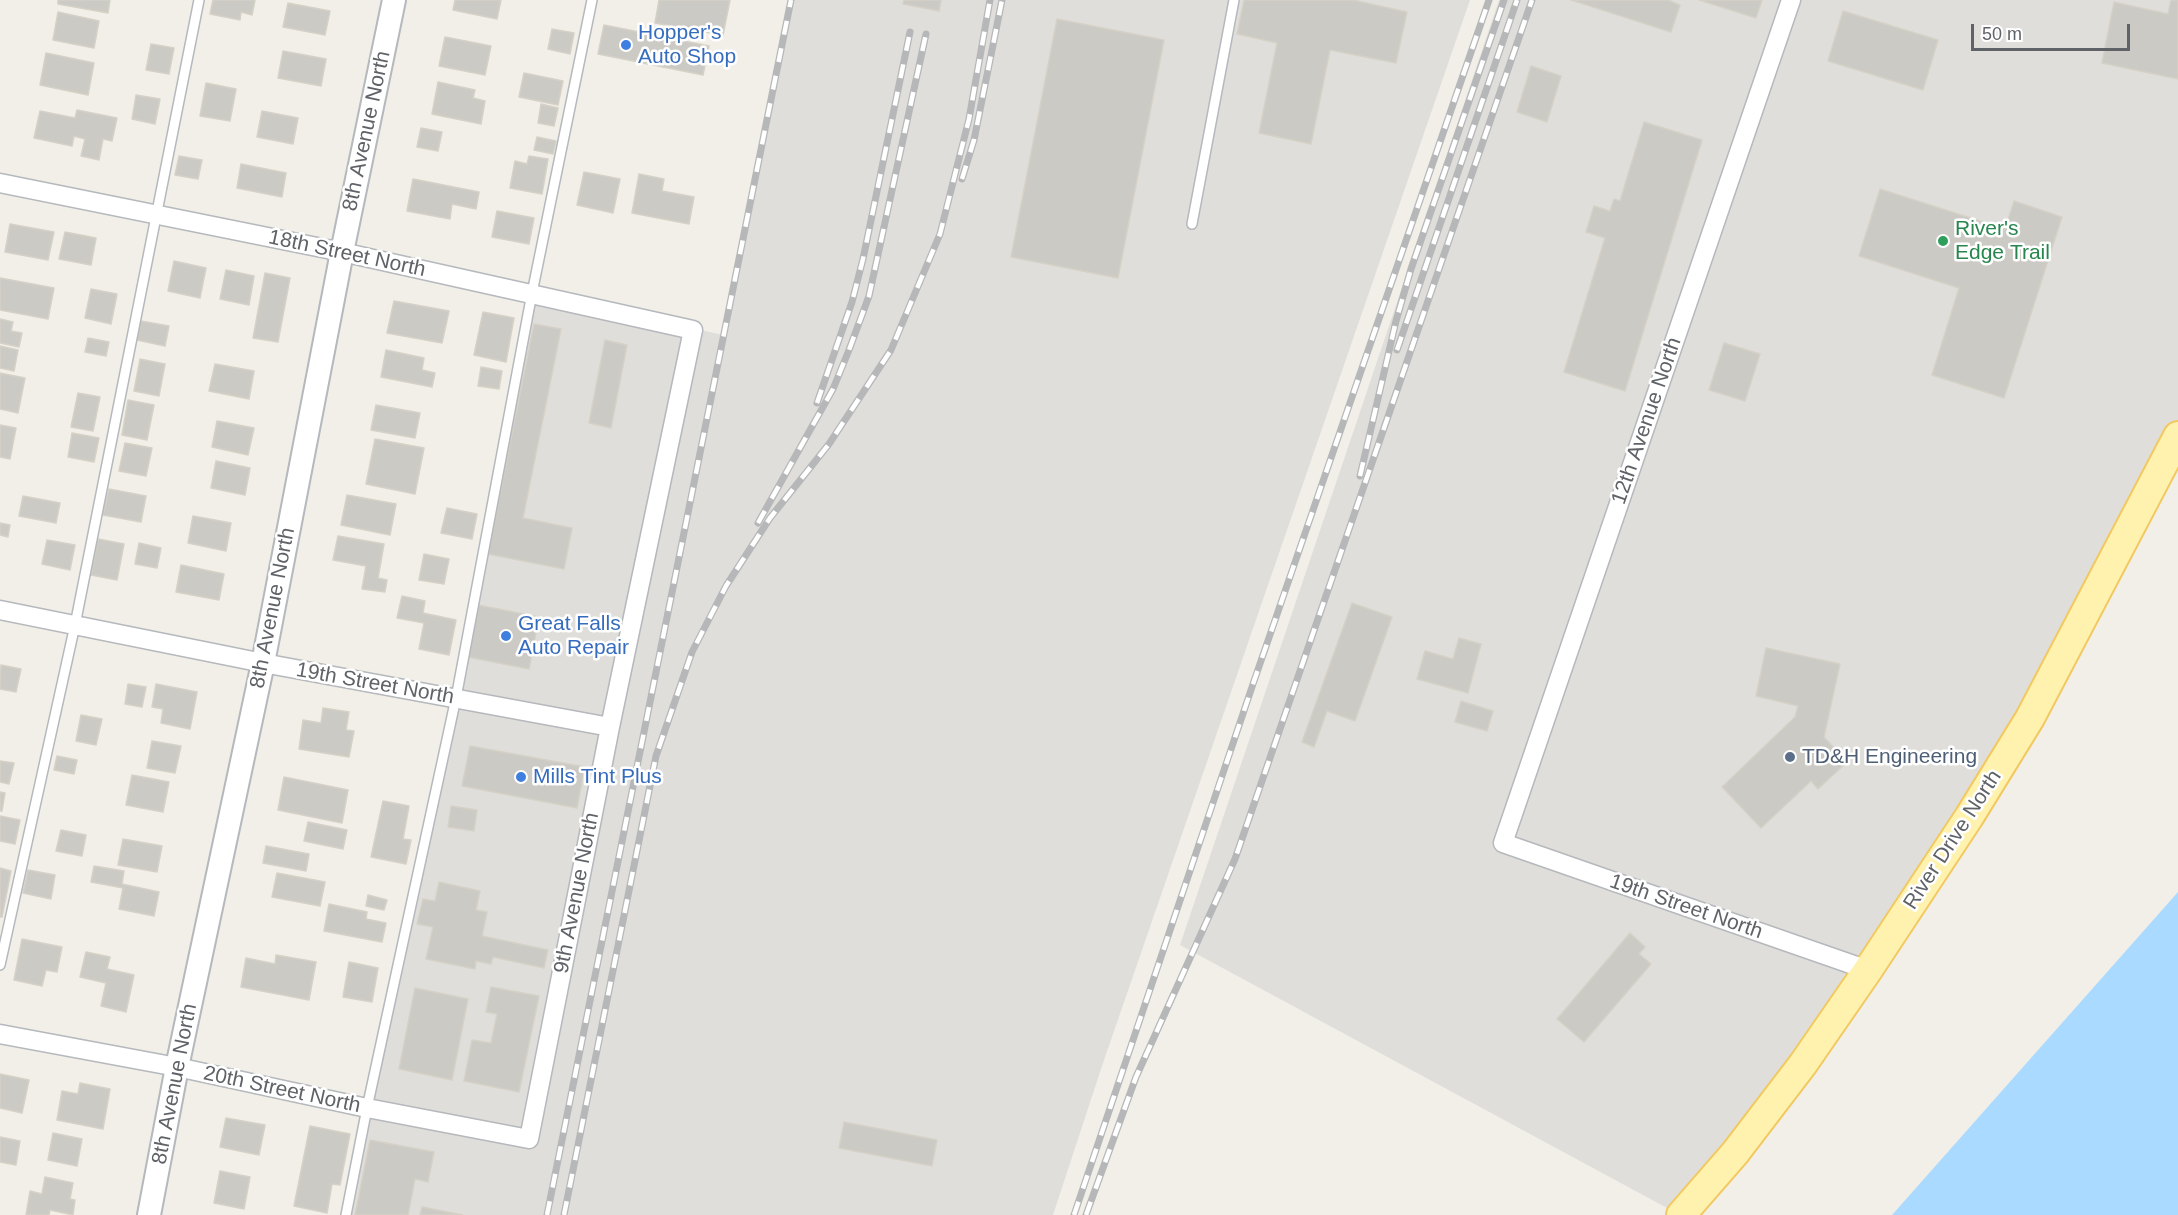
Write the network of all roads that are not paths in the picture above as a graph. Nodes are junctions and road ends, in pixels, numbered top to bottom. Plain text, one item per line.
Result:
1 (199, 0) edge
2 (394, 0) edge
3 (592, 0) edge
4 (1234, 0) edge
5 (1791, 0) edge
6 (0, 183) edge
7 (157, 215) junction
8 (1192, 224) dead end
9 (342, 252) junction
10 (532, 293) junction
11 (693, 330) joint
12 (2178, 436) edge
13 (0, 610) edge
14 (75, 625) junction
15 (263, 663) junction
16 (456, 698) junction
17 (610, 727) junction
18 (1503, 843) joint
19 (0, 965) edge
20 (1868, 970) junction
21 (0, 1034) edge
22 (177, 1068) junction
23 (367, 1108) junction
24 (529, 1139) joint
25 (149, 1215) edge
26 (346, 1215) edge
27 (1681, 1215) edge

1 - 7 lane
2 - 9 street, 8th Avenue North
3 - 10 lane
4 - 8 lane
5 - 18 street, 12th Avenue North
6 - 7 street, 18th Street North
7 - 9 street, 18th Street North
7 - 14 lane
9 - 10 street, 18th Street North
9 - 15 street, 8th Avenue North
10 - 11 street, 18th Street North
10 - 16 lane
11 - 17 street, 9th Avenue North
12 - 20 main road, River Drive North
13 - 14 street, 19th Street North
14 - 15 street, 19th Street North
14 - 19 lane
15 - 16 street, 19th Street North
15 - 22 street, 8th Avenue North
16 - 17 street, 19th Street North
16 - 23 lane
17 - 24 street, 9th Avenue North
18 - 20 street, 19th Street North
20 - 27 main road, River Drive North
21 - 22 street, 20th Street North
22 - 23 street, 20th Street North
22 - 25 street, 8th Avenue North
23 - 24 street, 20th Street North
23 - 26 lane

